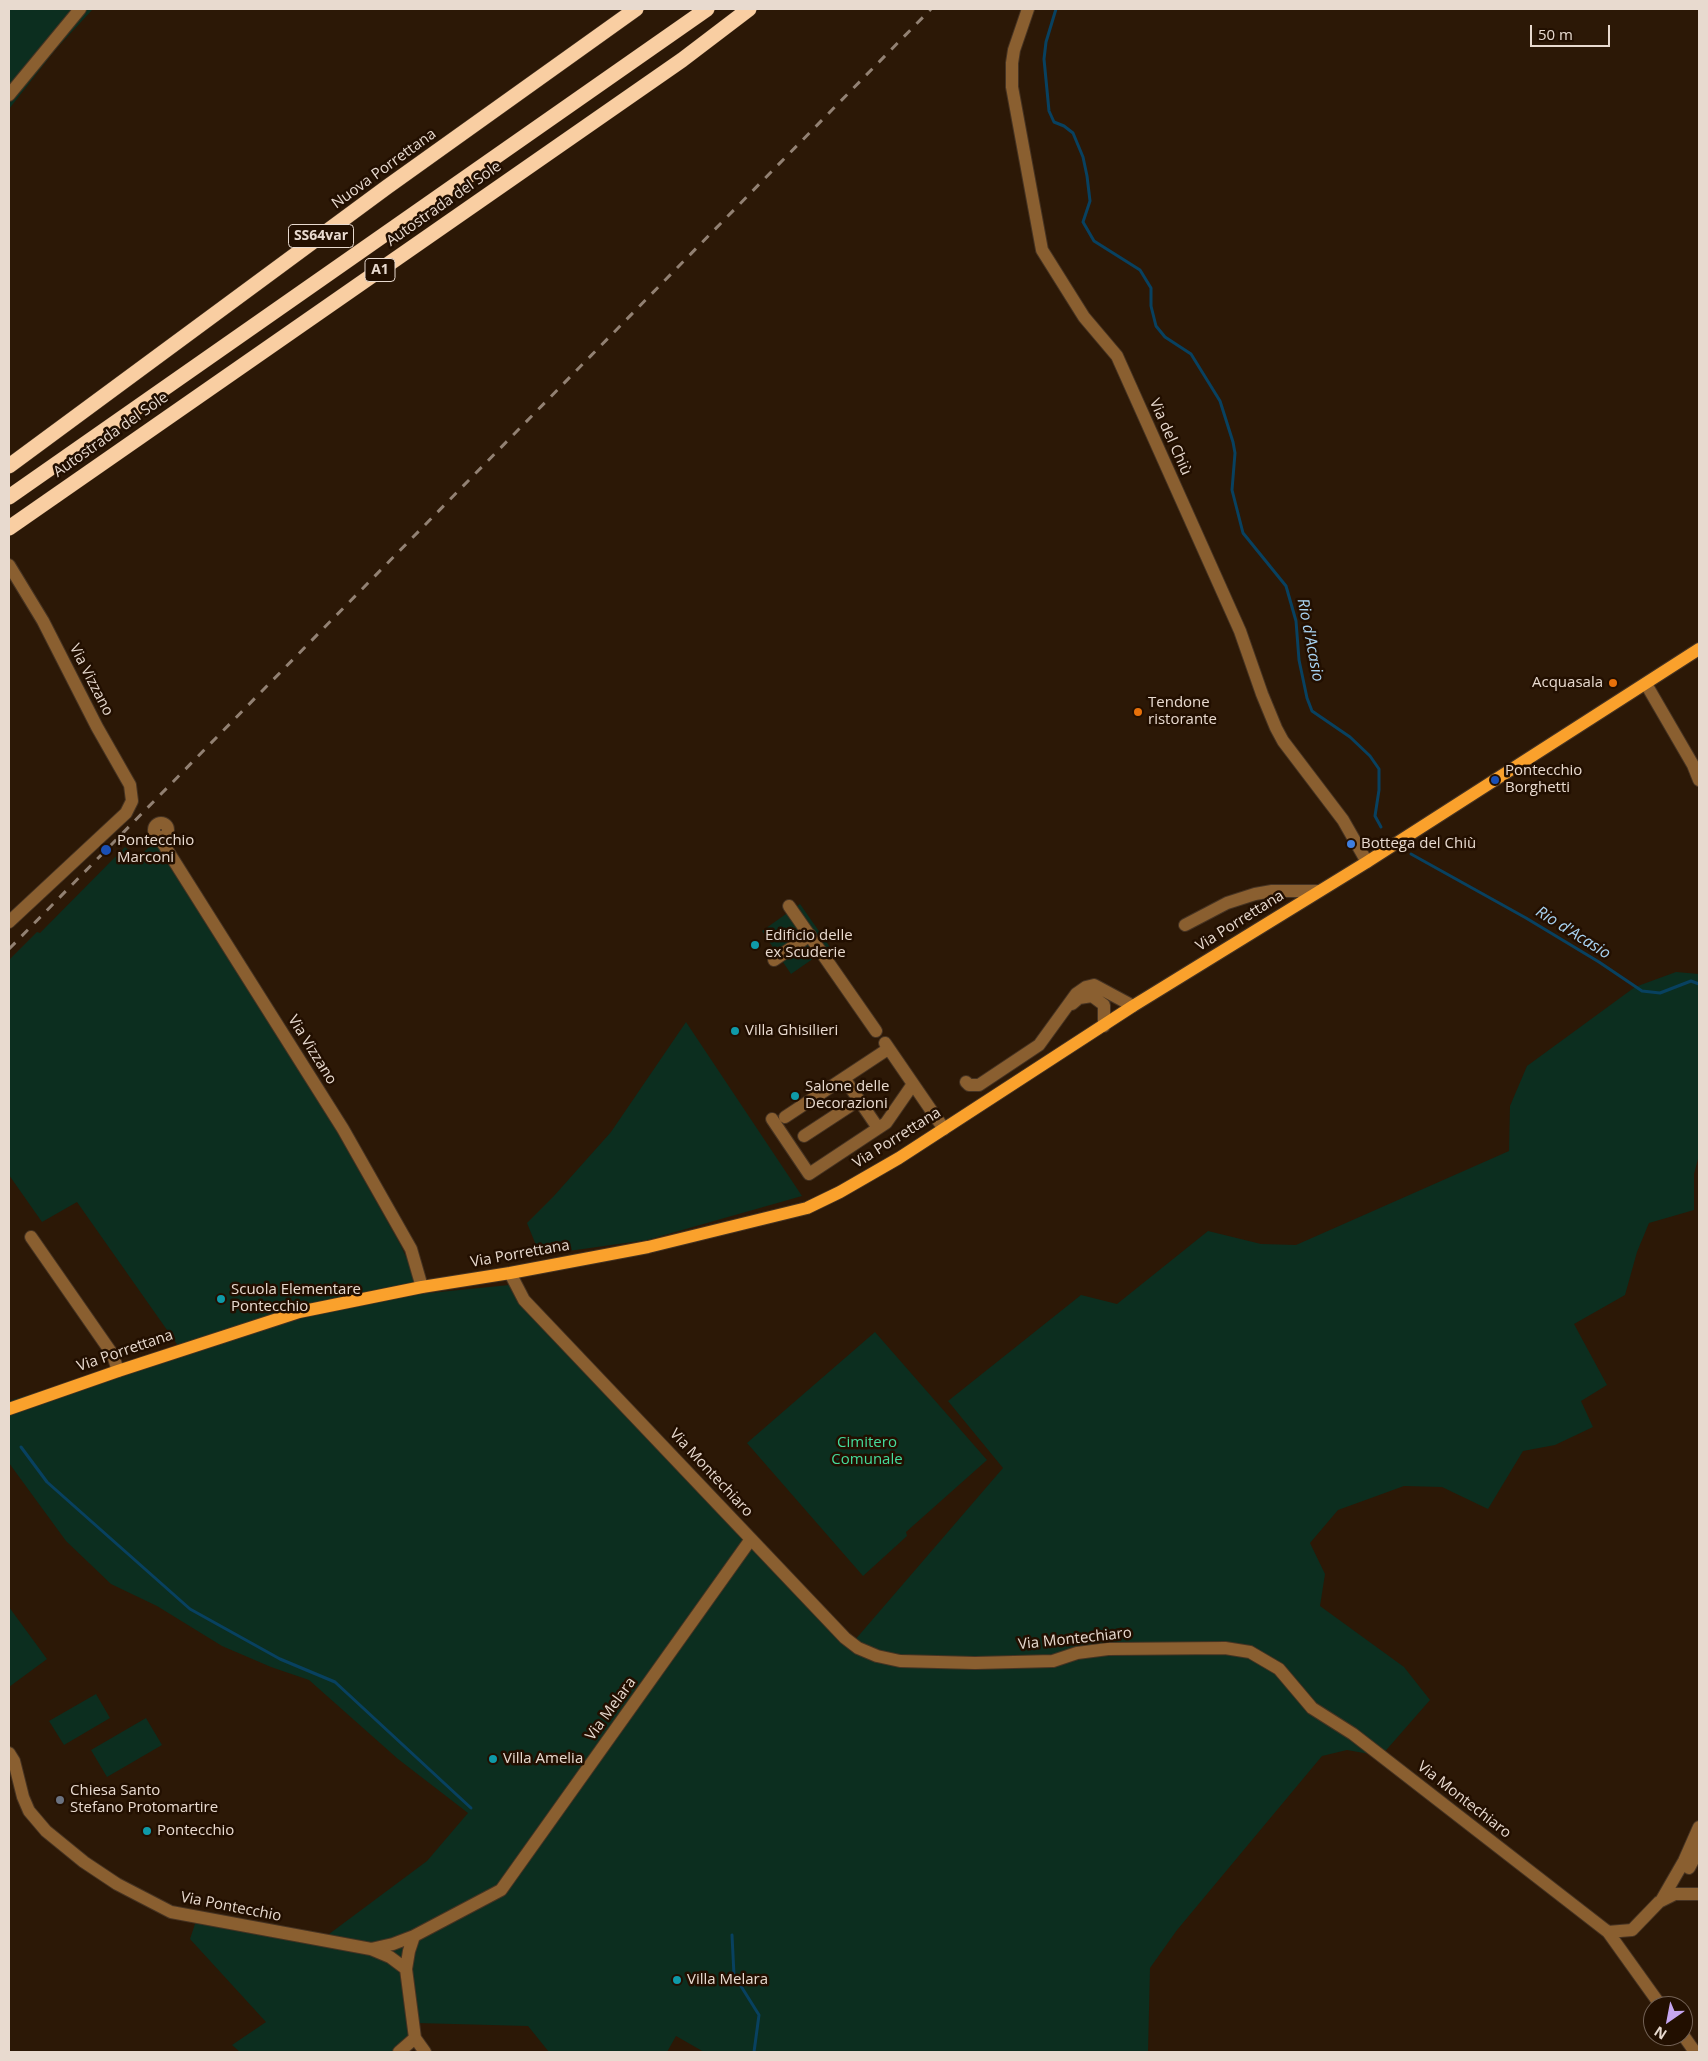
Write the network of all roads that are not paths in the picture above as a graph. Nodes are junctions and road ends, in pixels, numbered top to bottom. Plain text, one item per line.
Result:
1 (80, 9) edge
2 (636, 9) edge
3 (707, 9) edge
4 (750, 9) edge
5 (1028, 9) edge
6 (9, 95) edge
7 (9, 466) edge
8 (9, 497) edge
9 (9, 528) edge
10 (11, 569) edge
11 (1699, 649) edge
12 (1646, 684) junction
13 (1699, 780) edge
14 (164, 840) dead end
15 (1367, 862) junction
16 (1319, 891) junction
17 (789, 906) dead end
18 (9, 922) edge
19 (1184, 925) dead end
20 (810, 935) junction
21 (774, 960) dead end
22 (1104, 1006) junction
23 (1133, 1006) junction
24 (1064, 1010) junction
25 (1116, 1018) junction
26 (1104, 1026) junction
27 (876, 1031) dead end
28 (844, 1078) junction
29 (966, 1082) dead end
30 (913, 1084) junction
31 (859, 1100) junction
32 (878, 1128) junction
33 (944, 1128) junction
34 (804, 1136) dead end
35 (31, 1237) dead end
36 (510, 1273) junction
37 (422, 1287) junction
38 (118, 1371) junction
39 (9, 1409) edge
40 (751, 1539) junction
41 (9, 1753) edge
42 (1699, 1827) edge
43 (1699, 1849) edge
44 (1675, 1894) junction
45 (1699, 1894) edge
46 (1661, 1901) junction
47 (1608, 1932) junction
48 (414, 1936) junction
49 (371, 1949) junction
50 (406, 1968) junction
51 (1654, 1996) edge
52 (415, 2038) junction
53 (399, 2052) edge
54 (425, 2052) edge

1 - 6 street
2 - 7 highway, Nuova Porrettana / SS64var
3 - 8 highway, Autostrada del Sole / A1
4 - 9 highway, Autostrada del Sole / A1
5 - 15 street, Via del Chiù
10 - 18 street, Via Vizzano
11 - 12 main road, Via Porrettana
12 - 13 street
12 - 15 main road, Via Porrettana
14 - 37 street, Via Vizzano
15 - 16 main road, Via Porrettana
16 - 19 street
16 - 23 main road, Via Porrettana
17 - 20 street
20 - 21 street
20 - 27 street
22 - 24 street
22 - 25 street
22 - 26 street
23 - 24 street
23 - 25 main road, Via Porrettana
24 - 29 street
25 - 26 main road, Via Porrettana
26 - 33 main road, Via Porrettana
28 - 30 street
28 - 31 street
28 - 32 street
30 - 32 street
30 - 33 street
31 - 32 street
31 - 34 street
33 - 36 main road, Via Porrettana
35 - 38 street
36 - 37 main road, Via Porrettana
36 - 40 street, Via Montechiaro
37 - 38 main road, Via Porrettana
38 - 39 main road, Via Porrettana
40 - 47 street, Via Montechiaro
40 - 48 street, Via Melara
41 - 49 street, Via Pontecchio
42 - 46 street
43 - 44 street
44 - 45 street
44 - 46 street
46 - 47 street
47 - 51 street, Via Montechiaro
48 - 49 street, Via Melara
48 - 50 street
49 - 50 street
50 - 52 street
52 - 53 street
52 - 54 street

